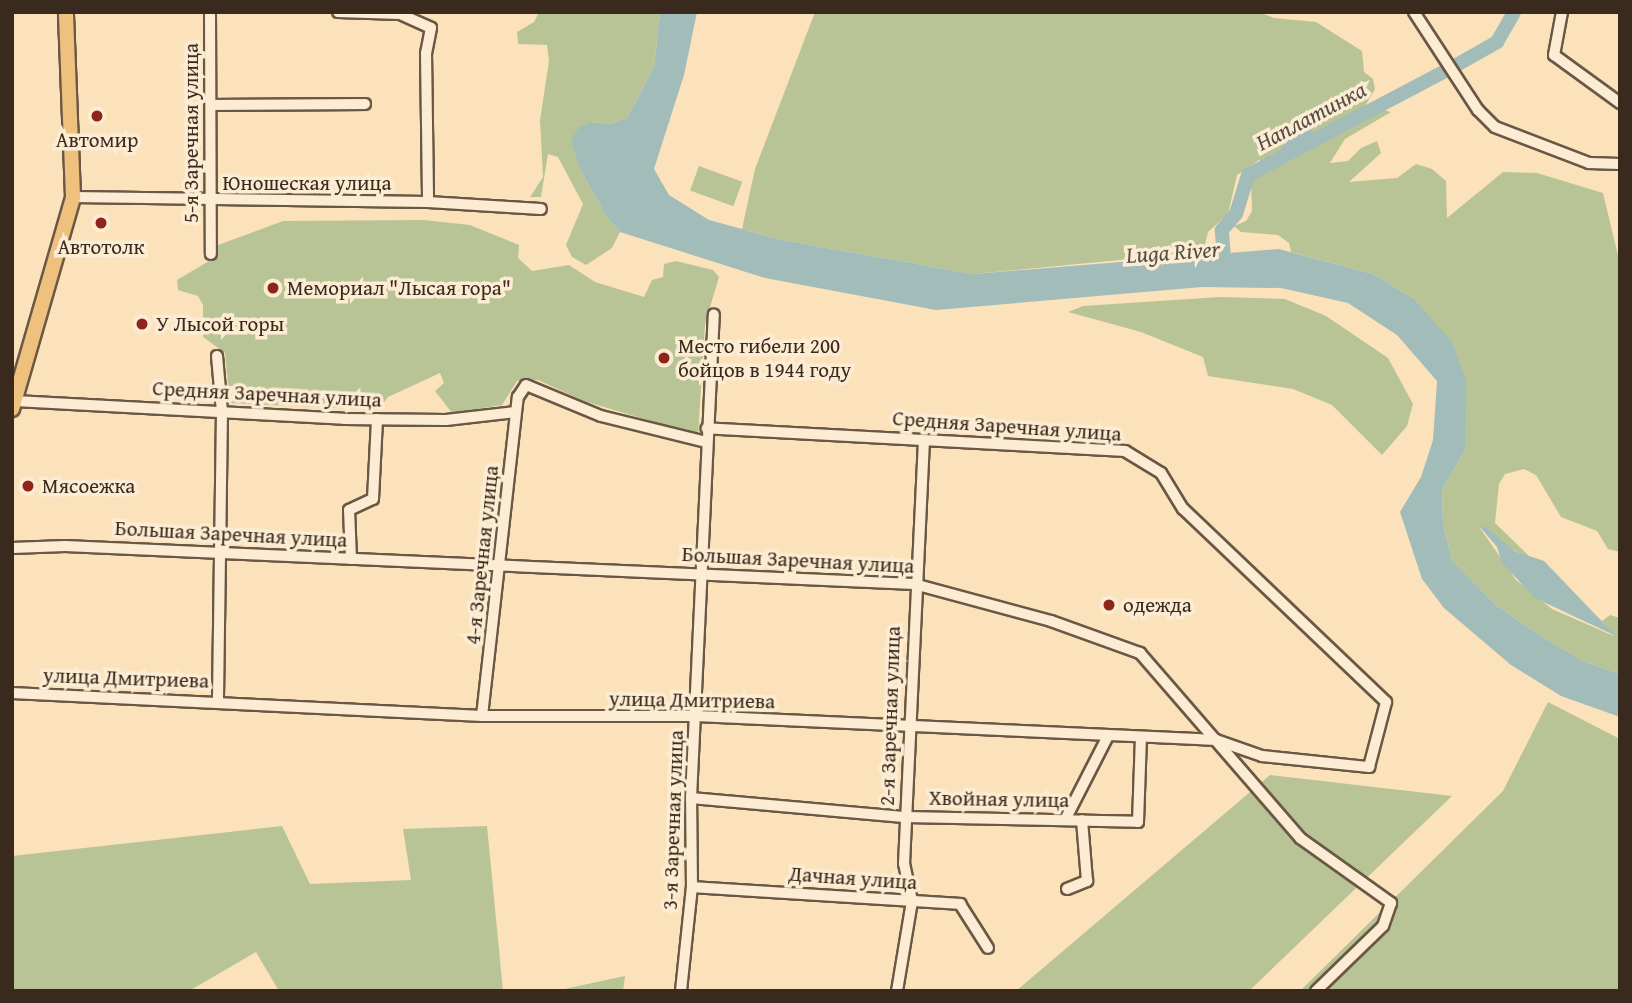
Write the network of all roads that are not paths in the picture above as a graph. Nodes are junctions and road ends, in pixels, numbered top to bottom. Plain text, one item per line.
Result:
1 (66, 12) edge
2 (210, 12) edge
3 (338, 12) edge
4 (1414, 12) edge
5 (1562, 12) edge
6 (1620, 103) edge
7 (365, 104) dead end
8 (211, 105) junction
9 (1620, 164) edge
10 (73, 197) junction
11 (210, 201) junction
12 (428, 202) junction
13 (541, 209) dead end
14 (211, 254) dead end
15 (714, 315) dead end
16 (218, 356) dead end
17 (13, 405) edge
18 (222, 412) junction
19 (516, 412) junction
20 (377, 419) junction
21 (707, 428) junction
22 (924, 440) junction
23 (706, 442) junction
24 (12, 548) edge
25 (217, 553) junction
26 (351, 559) junction
27 (502, 567) junction
28 (700, 574) junction
29 (914, 584) junction
30 (12, 693) edge
31 (218, 701) junction
32 (482, 716) junction
33 (696, 716) junction
34 (912, 728) junction
35 (1108, 736) junction
36 (1141, 737) junction
37 (1216, 740) junction
38 (1369, 767) joint
39 (691, 798) junction
40 (906, 817) junction
41 (1065, 820) junction
42 (1082, 820) junction
43 (692, 887) junction
44 (1067, 889) dead end
45 (912, 901) junction
46 (988, 948) dead end
47 (681, 991) edge
48 (897, 991) edge
49 (1316, 991) edge

1 - 10 main road
2 - 8 street, 5-я Заречная улица
3 - 12 street
4 - 9 street
5 - 6 street
7 - 8 street
8 - 11 street, 5-я Заречная улица
10 - 11 street, Юношеская улица
10 - 17 main road
11 - 12 street, Юношеская улица
11 - 14 street, 5-я Заречная улица
12 - 13 street, Юношеская улица
15 - 21 street, 3-я Заречная улица
16 - 18 street
17 - 18 street, Средняя Заречная улица
18 - 20 street, Средняя Заречная улица
18 - 25 street
19 - 20 street, Средняя Заречная улица
19 - 23 street, 4-я Заречная улица
19 - 27 street, 4-я Заречная улица
20 - 26 street
21 - 22 street, Средняя Заречная улица
21 - 23 street, 3-я Заречная улица
22 - 29 street, 2-я Заречная улица
22 - 38 street, Средняя Заречная улица
23 - 28 street, 3-я Заречная улица
24 - 25 street, Большая Заречная улица
25 - 26 street, Большая Заречная улица
25 - 31 street
26 - 27 street, Большая Заречная улица
27 - 28 street, Большая Заречная улица
27 - 32 street, 4-я Заречная улица
28 - 29 street, Большая Заречная улица
28 - 33 street, 3-я Заречная улица
29 - 34 street, 2-я Заречная улица
29 - 37 street, Большая Заречная улица
30 - 31 street, улица Дмитриева
31 - 32 street, улица Дмитриева
32 - 33 street, улица Дмитриева
33 - 34 street, улица Дмитриева
33 - 39 street, 3-я Заречная улица
34 - 35 street, улица Дмитриева
34 - 40 street, 2-я Заречная улица
35 - 36 street, улица Дмитриева
35 - 41 street
36 - 37 street, улица Дмитриева
36 - 42 street, Хвойная улица
37 - 38 street, улица Дмитриева
37 - 49 street, Большая Заречная улица
39 - 40 street, Хвойная улица
39 - 43 street, 3-я Заречная улица
40 - 41 street, Хвойная улица
40 - 45 street, 2-я Заречная улица
41 - 42 street, Хвойная улица
42 - 44 street
43 - 45 street, Дачная улица
43 - 47 street, 3-я Заречная улица
45 - 46 street, Дачная улица
45 - 48 street, 2-я Заречная улица

